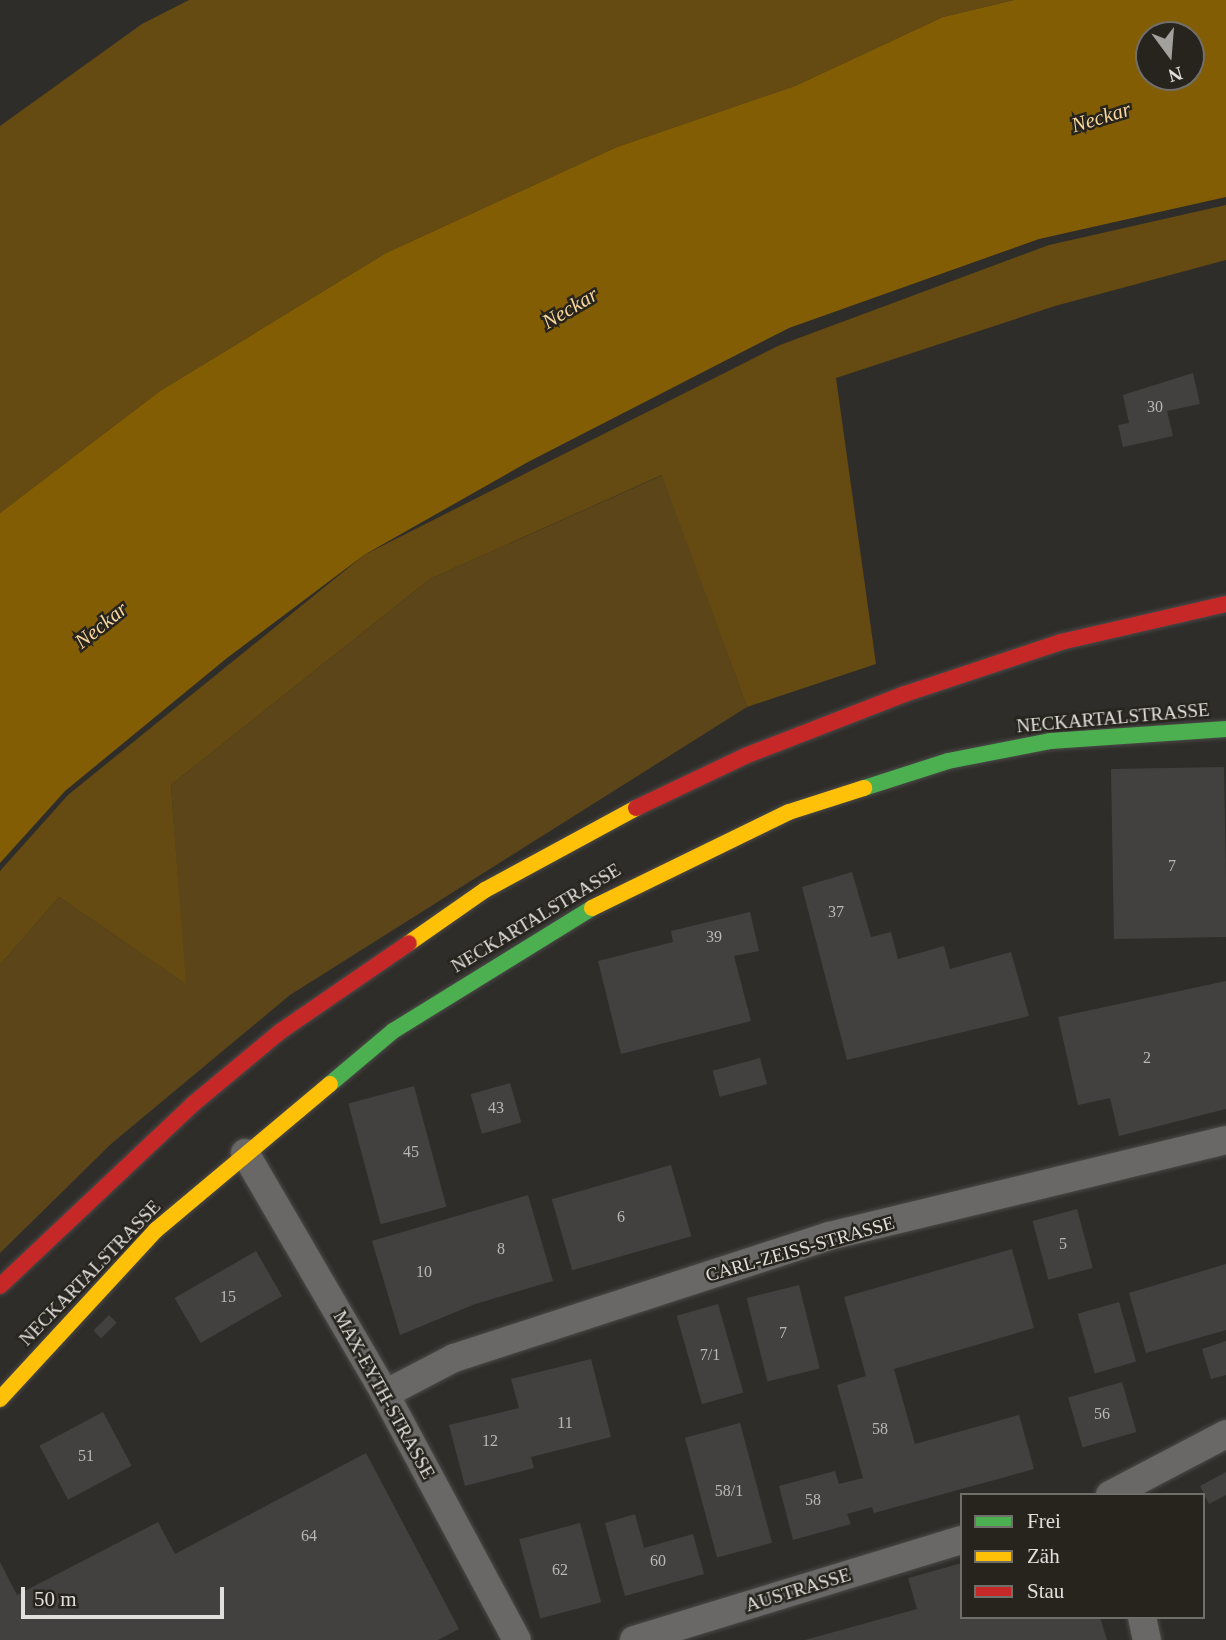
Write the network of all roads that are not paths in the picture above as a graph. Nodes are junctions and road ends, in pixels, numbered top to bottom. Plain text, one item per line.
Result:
1 (1226, 604) edge
2 (1226, 729) edge
3 (1226, 1140) edge
4 (245, 1153) junction
5 (0, 1286) edge
6 (385, 1394) junction
7 (0, 1399) edge
8 (1226, 1434) edge
9 (1113, 1493) edge
10 (960, 1541) edge
11 (1142, 1619) edge
12 (517, 1640) edge
13 (634, 1640) edge
14 (1147, 1640) edge

1 - 5 street
2 - 4 street, NECKARTALSTRASSE
3 - 6 street, CARL-ZEISS-STRASSE
4 - 6 street, MAX-EYTH-STRASSE
4 - 7 street, NECKARTALSTRASSE
6 - 12 street, MAX-EYTH-STRASSE
8 - 9 street
10 - 13 street, AUSTRASSE
11 - 14 street

